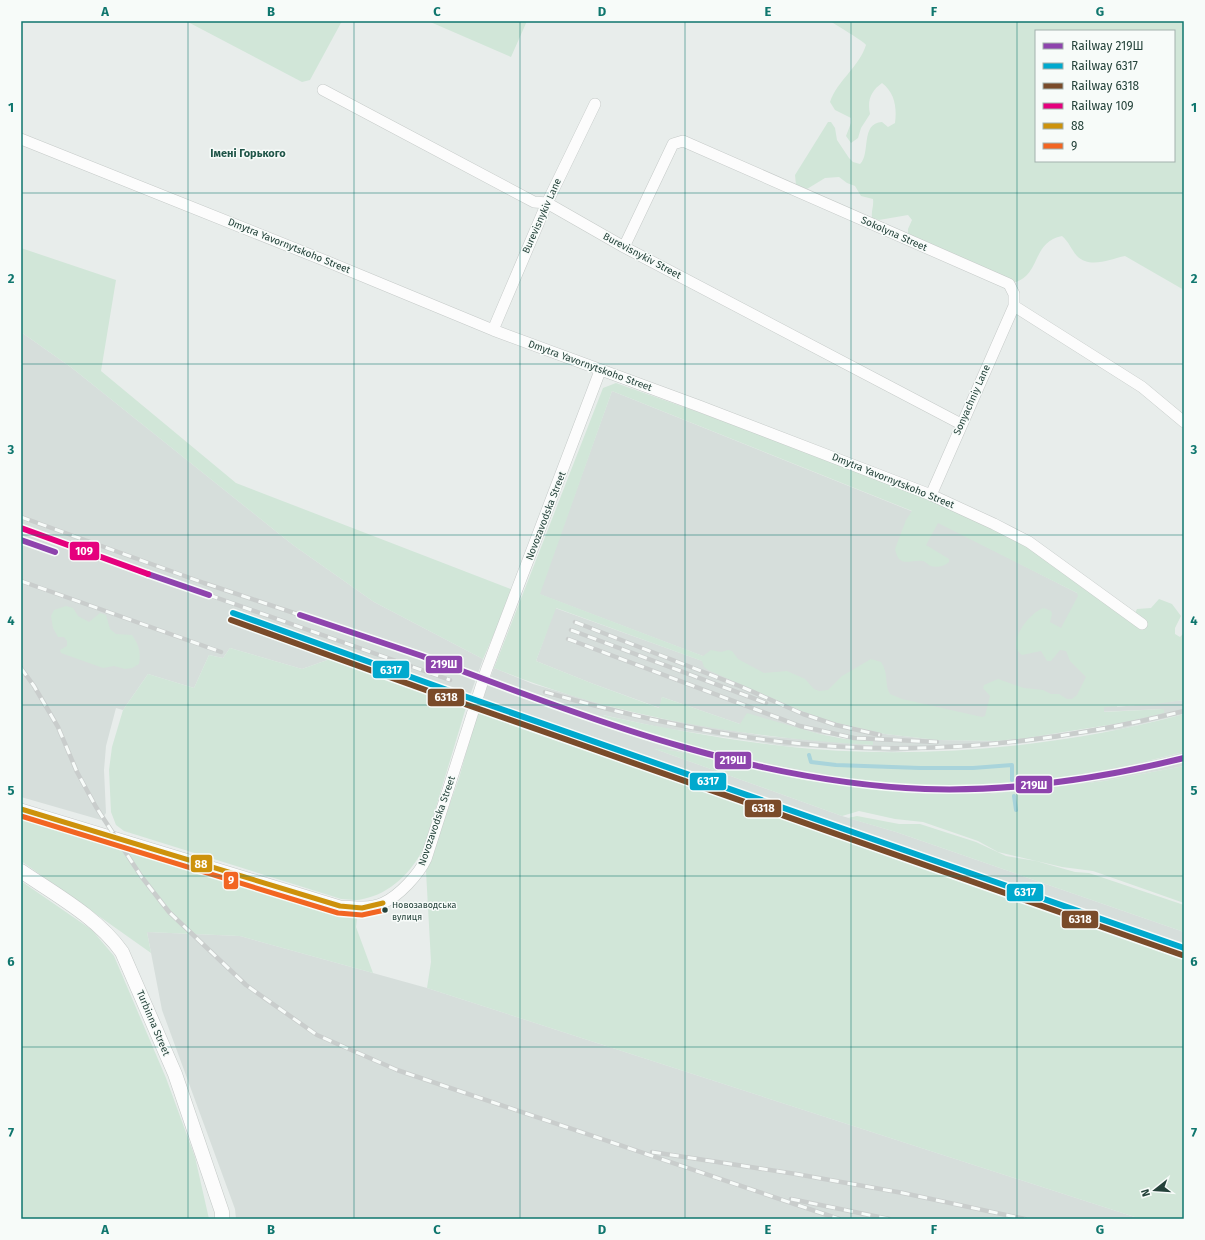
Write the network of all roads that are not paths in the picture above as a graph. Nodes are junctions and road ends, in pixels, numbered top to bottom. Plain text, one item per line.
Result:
1 (323, 90) dead end
2 (595, 104) dead end
3 (21, 139) edge
4 (547, 204) junction
5 (624, 247) junction
6 (1014, 306) junction
7 (492, 330) junction
8 (600, 371) junction
9 (1184, 422) edge
10 (961, 424) junction
11 (931, 495) junction
12 (1142, 624) dead end
13 (21, 809) edge
14 (21, 871) edge
15 (222, 1219) edge

1 - 4 street, Burevisnykiv Street
2 - 4 street, Burevisnykiv Lane
3 - 7 street, Dmytra Yavornytskoho Street
4 - 5 street, Burevisnykiv Street
4 - 7 street, Burevisnykiv Lane
5 - 6 street, Sokolyna Street
5 - 10 street, Burevisnykiv Street
6 - 9 street
6 - 10 street, Sonyachniy Lane
7 - 8 street, Dmytra Yavornytskoho Street
8 - 11 street, Dmytra Yavornytskoho Street
8 - 13 street, Novozavodska Street
10 - 11 street, Sonyachniy Lane
11 - 12 street, Dmytra Yavornytskoho Street
14 - 15 street, Turbinna Street

